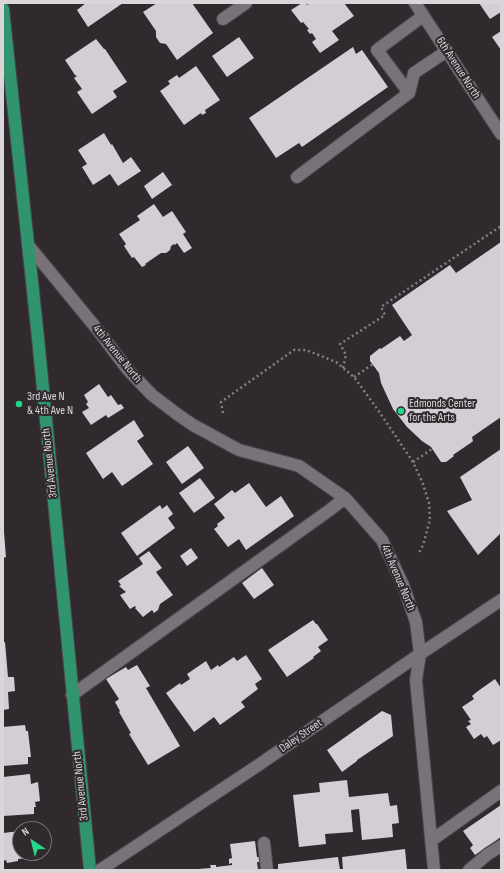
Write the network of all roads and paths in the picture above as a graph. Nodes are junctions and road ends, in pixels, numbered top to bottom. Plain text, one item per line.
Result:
1 (246, 3) edge
2 (415, 3) edge
3 (3, 9) edge
4 (424, 16) junction
5 (223, 19) dead end
6 (447, 51) junction
7 (409, 93) junction
8 (501, 134) edge
9 (297, 177) dead end
10 (501, 226) edge
11 (28, 245) junction
12 (372, 364) dead end
13 (343, 368) junction
14 (354, 378) junction
15 (223, 412) dead end
16 (432, 449) dead end
17 (413, 462) junction
18 (344, 498) junction
19 (419, 553) dead end
20 (501, 600) edge
21 (420, 654) junction
22 (72, 695) junction
23 (501, 791) edge
24 (432, 840) junction
25 (264, 843) dead end
26 (501, 846) edge
27 (90, 870) edge
28 (100, 870) edge
29 (267, 870) edge
30 (434, 870) edge
31 (469, 870) edge

1 - 5 street
2 - 4 street, 6th Avenue North
3 - 11 main road, 3rd Avenue North
4 - 6 street, 6th Avenue North
4 - 7 street
6 - 7 street
6 - 8 street, 6th Avenue North
7 - 9 street
10 - 13 path
11 - 18 street, 4th Avenue North
11 - 22 main road, 3rd Avenue North
12 - 14 path
13 - 14 path
13 - 15 path
14 - 17 path
16 - 17 path
17 - 19 path
18 - 21 street, 4th Avenue North
18 - 22 street
20 - 21 street, Daley Street
21 - 24 street, 4th Avenue North
21 - 28 street, Daley Street
22 - 27 main road, 3rd Avenue North
23 - 24 street
24 - 30 street, 4th Avenue North
25 - 29 street
26 - 31 street

